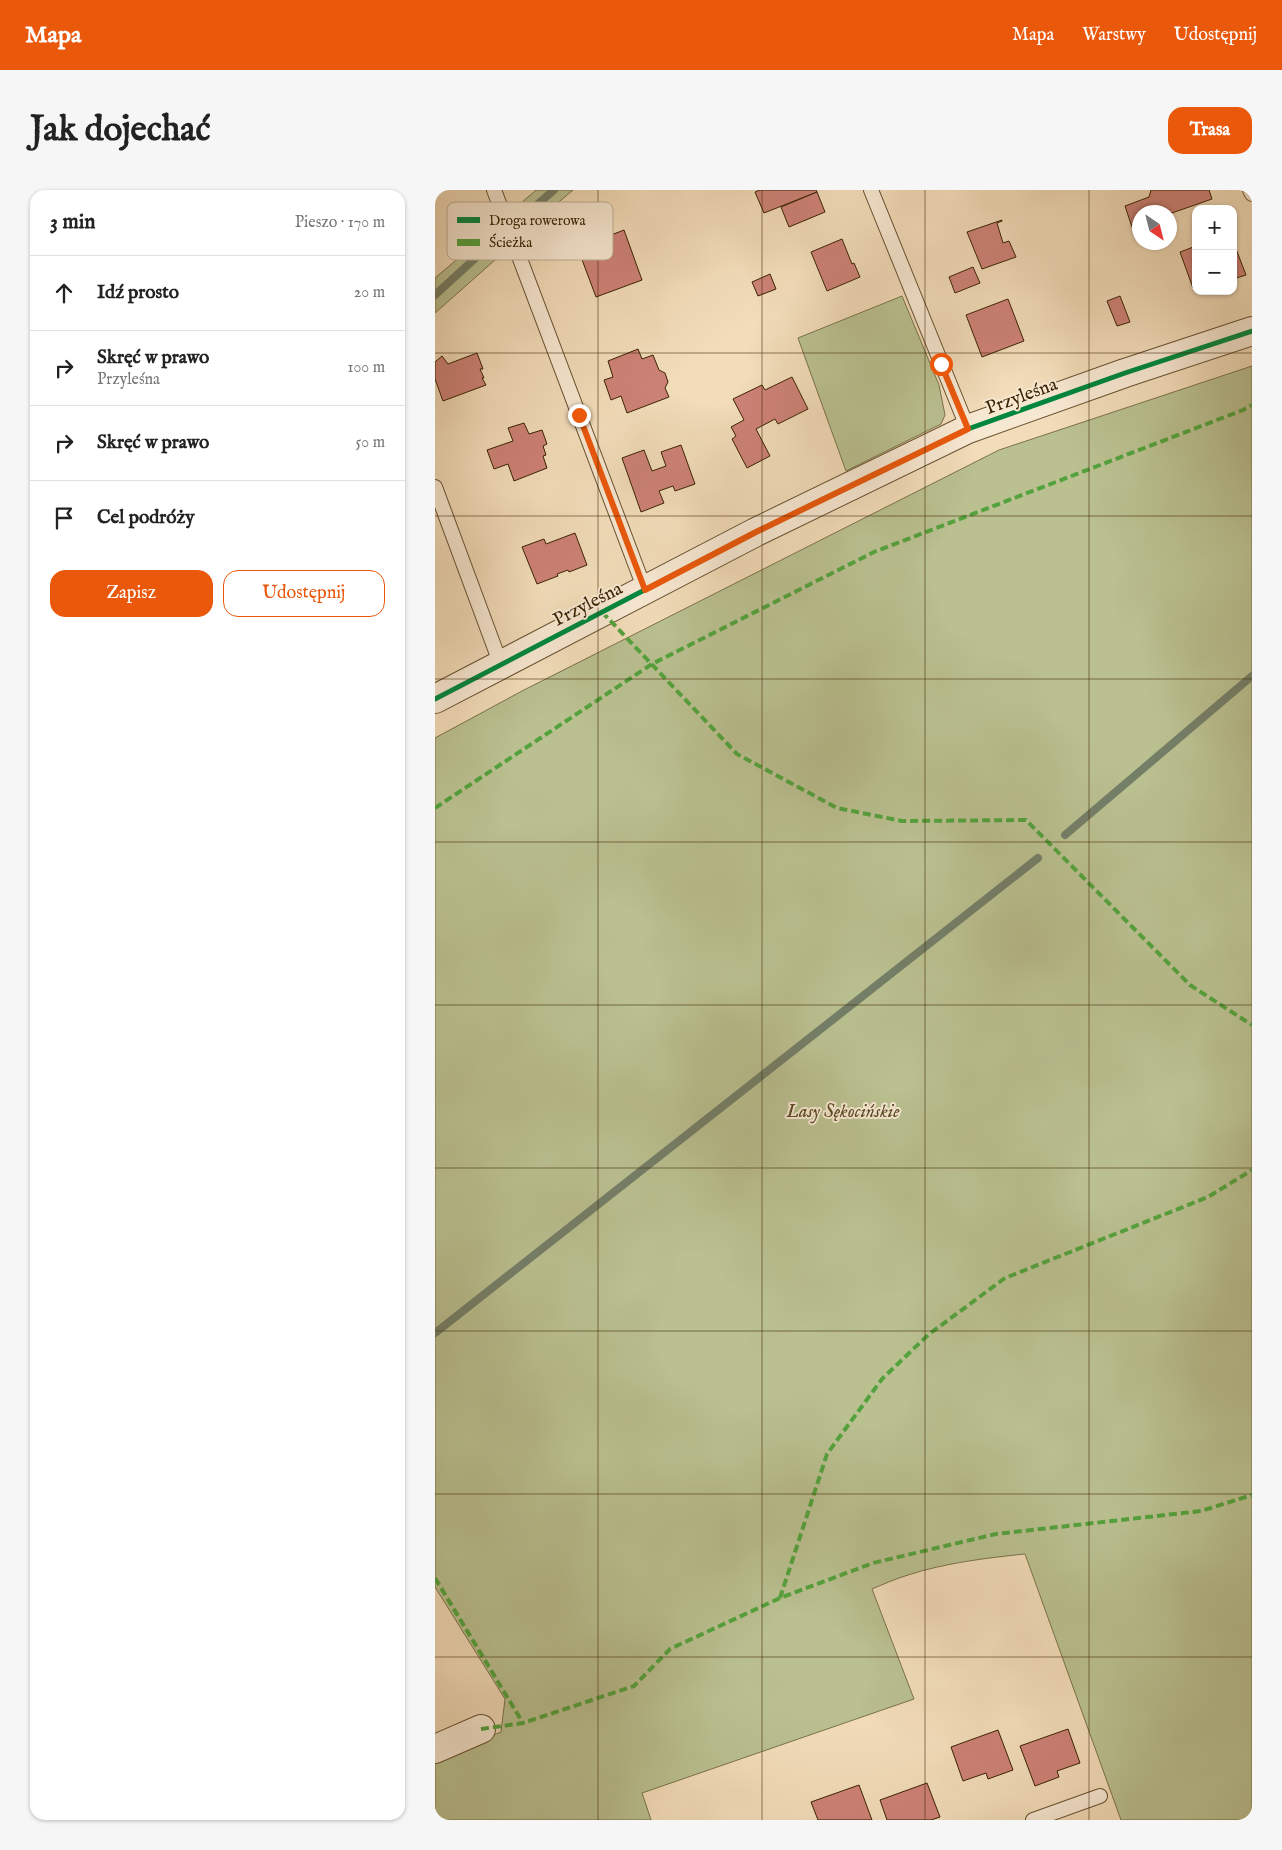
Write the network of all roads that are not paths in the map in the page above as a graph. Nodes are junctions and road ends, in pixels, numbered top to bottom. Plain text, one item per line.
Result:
1 (494, 190) edge
2 (871, 190) edge
3 (1250, 190) edge
4 (1252, 194) edge
5 (499, 202) edge
6 (520, 260) edge
7 (1252, 331) edge
8 (968, 429) junction
9 (435, 487) edge
10 (645, 590) junction
11 (501, 665) junction
12 (435, 699) edge
13 (481, 1729) dead end
14 (435, 1748) edge
15 (1100, 1796) dead end
16 (1033, 1820) edge

1 - 5 lane
2 - 8 lane
3 - 4 lane
6 - 10 lane
7 - 8 street, Przyleśna
8 - 10 street, Przyleśna
9 - 11 lane
10 - 11 street, Przyleśna
11 - 12 street, Przyleśna
13 - 14 street
15 - 16 lane

